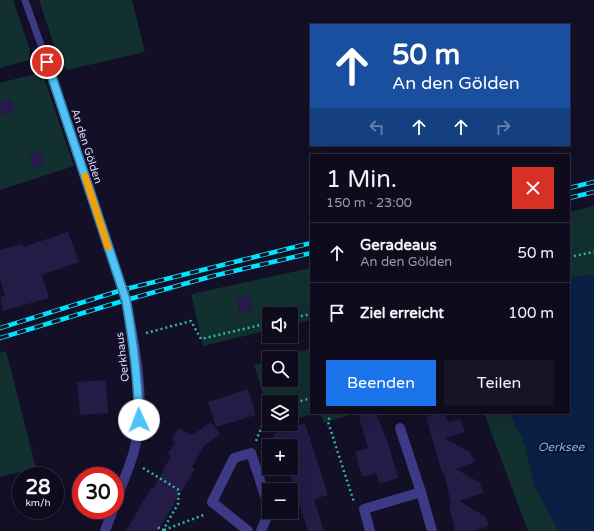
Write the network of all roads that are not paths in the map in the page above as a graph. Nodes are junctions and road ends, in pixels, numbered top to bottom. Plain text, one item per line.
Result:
1 (25, 0) edge
2 (47, 62) joint
3 (126, 300) joint
4 (400, 428) dead end
5 (124, 478) edge
6 (262, 487) edge
7 (421, 492) junction
8 (110, 519) edge
9 (266, 519) edge
10 (105, 531) edge
11 (248, 531) edge
12 (261, 531) edge
13 (370, 531) edge
14 (432, 531) edge

1 - 2 lane, An den Gölden
2 - 3 street, An den Gölden
3 - 5 street, Oerkhaus
4 - 7 street
6 - 11 street
7 - 13 street
7 - 14 street
8 - 10 street
9 - 12 street

